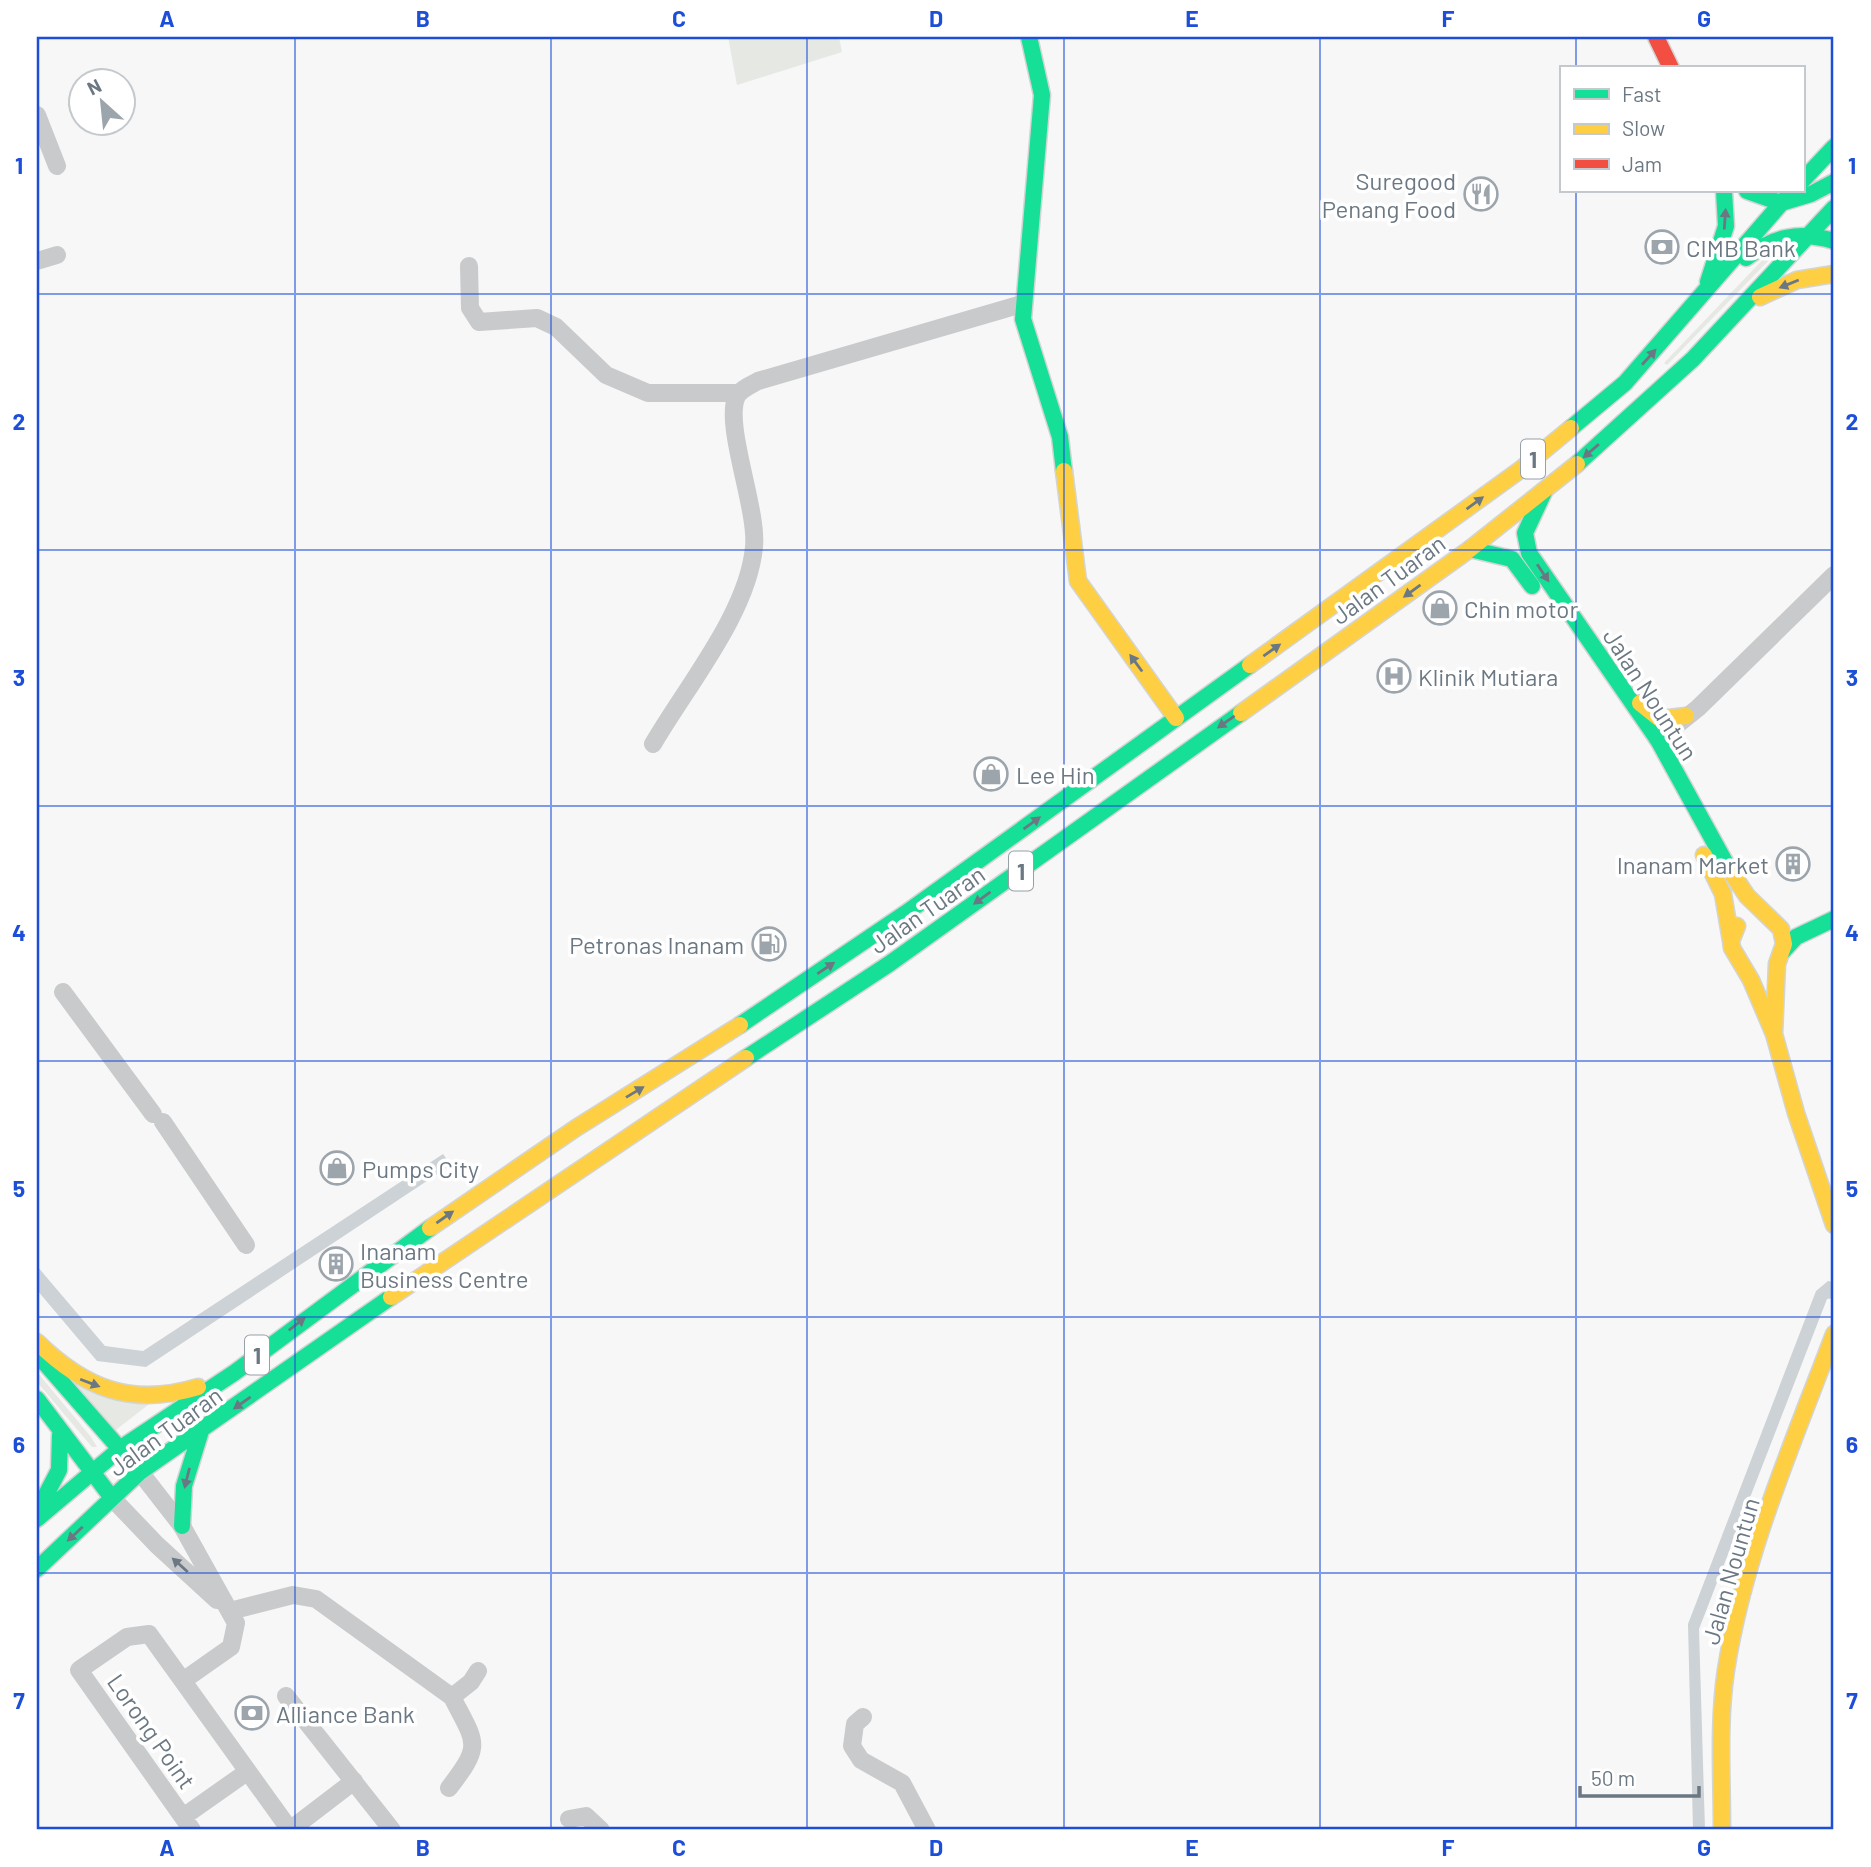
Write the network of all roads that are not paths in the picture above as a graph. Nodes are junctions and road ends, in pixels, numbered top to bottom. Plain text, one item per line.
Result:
1 (1029, 37) edge
2 (1656, 37) edge
3 (1670, 66) edge
4 (37, 115) edge
5 (1829, 152) edge
6 (1804, 164) edge
7 (57, 166) dead end
8 (1804, 179) edge
9 (1834, 182) edge
10 (1724, 192) edge
11 (1754, 192) edge
12 (1786, 197) edge
13 (1834, 208) edge
14 (1811, 233) junction
15 (1834, 241) edge
16 (57, 254) dead end
17 (37, 261) edge
18 (469, 266) dead end
19 (1834, 274) edge
20 (1705, 293) junction
21 (1747, 302) junction
22 (1022, 304) junction
23 (738, 393) junction
24 (1545, 490) junction
25 (1470, 549) junction
26 (1834, 575) edge
27 (1619, 684) junction
28 (1692, 712) junction
29 (1177, 718) junction
30 (1658, 740) junction
31 (653, 744) dead end
32 (1674, 766) junction
33 (1704, 854) junction
34 (1834, 909) edge
35 (1834, 919) edge
36 (1773, 921) junction
37 (1731, 940) junction
38 (1782, 953) junction
39 (1739, 962) junction
40 (63, 992) dead end
41 (1774, 1034) junction
42 (1828, 1189) edge
43 (1834, 1225) edge
44 (246, 1245) dead end
45 (1834, 1334) edge
46 (37, 1342) edge
47 (37, 1354) edge
48 (234, 1373) junction
49 (39, 1402) edge
50 (201, 1431) junction
51 (60, 1436) junction
52 (121, 1448) junction
53 (93, 1470) junction
54 (140, 1472) junction
55 (37, 1485) edge
56 (112, 1498) junction
57 (37, 1513) edge
58 (37, 1519) edge
59 (182, 1526) junction
60 (37, 1569) edge
61 (230, 1611) junction
62 (478, 1671) dead end
63 (184, 1680) junction
64 (286, 1696) dead end
65 (452, 1697) junction
66 (863, 1717) dead end
67 (247, 1772) junction
68 (354, 1781) junction
69 (449, 1787) dead end
70 (569, 1819) dead end
71 (188, 1824) edge
72 (290, 1830) edge
73 (392, 1830) edge
74 (601, 1830) edge
75 (928, 1830) edge
76 (1723, 1830) edge

1 - 22 main road
2 - 3 main road
4 - 7 street
5 - 6 main road
5 - 8 main road
9 - 12 main road
20 -> 10 main road
11 - 12 main road
12 - 20 main road, Jalan Tuaran / 1
13 - 14 main road, Jalan Tuaran / 1
14 - 15 main road
14 - 20 main road
14 - 21 main road, Jalan Tuaran / 1
16 - 17 street
18 - 23 street
19 -> 21 main road
29 -> 20 main road, Jalan Tuaran / 1
21 -> 24 main road, Jalan Tuaran / 1
22 - 23 street
29 -> 22 main road
23 - 31 street
24 - 25 main road, Jalan Tuaran / 1
24 -> 27 main road, Jalan Nountun
25 - 33 main road, Jalan Nountun
25 -> 50 main road, Jalan Tuaran / 1
26 - 28 street
27 - 28 main road
27 - 30 main road, Jalan Nountun
28 - 30 street
28 - 32 main road
48 -> 29 main road, Jalan Tuaran / 1
30 - 32 main road, Jalan Nountun
30 - 33 main road
32 - 36 main road, Jalan Nountun
33 - 37 main road, Jalan Nountun
34 - 36 main road
35 - 38 main road
36 - 37 main road
36 - 38 main road, Jalan Nountun
37 - 39 main road, Jalan Nountun
38 - 39 main road
38 - 41 main road, Jalan Nountun
39 - 41 main road, Jalan Nountun
40 - 44 street
41 - 42 main road, Jalan Nountun
42 - 43 main road, Jalan Nountun
45 - 76 main road, Jalan Nountun
46 -> 48 main road
47 - 52 main road
48 - 52 main road, Jalan Tuaran / 1
49 - 51 main road
49 - 53 main road
50 - 54 main road, Jalan Tuaran / 1
50 -> 59 main road
51 - 55 main road
51 - 57 main road
52 - 53 main road, Jalan Tuaran / 1
52 - 54 main road
53 - 56 main road
53 - 58 main road, Jalan Tuaran / 1
54 - 56 main road, Jalan Tuaran / 1
54 - 59 street
56 -> 60 main road, Jalan Tuaran / 1
61 -> 56 street
59 - 61 street
61 - 63 street
61 - 65 street
62 - 65 street
63 - 67 street
63 - 71 street, Lorong Point
64 - 68 street
65 - 69 street
66 - 75 street
67 - 71 street
67 - 72 street
68 - 72 street
68 - 73 street
70 - 74 street

